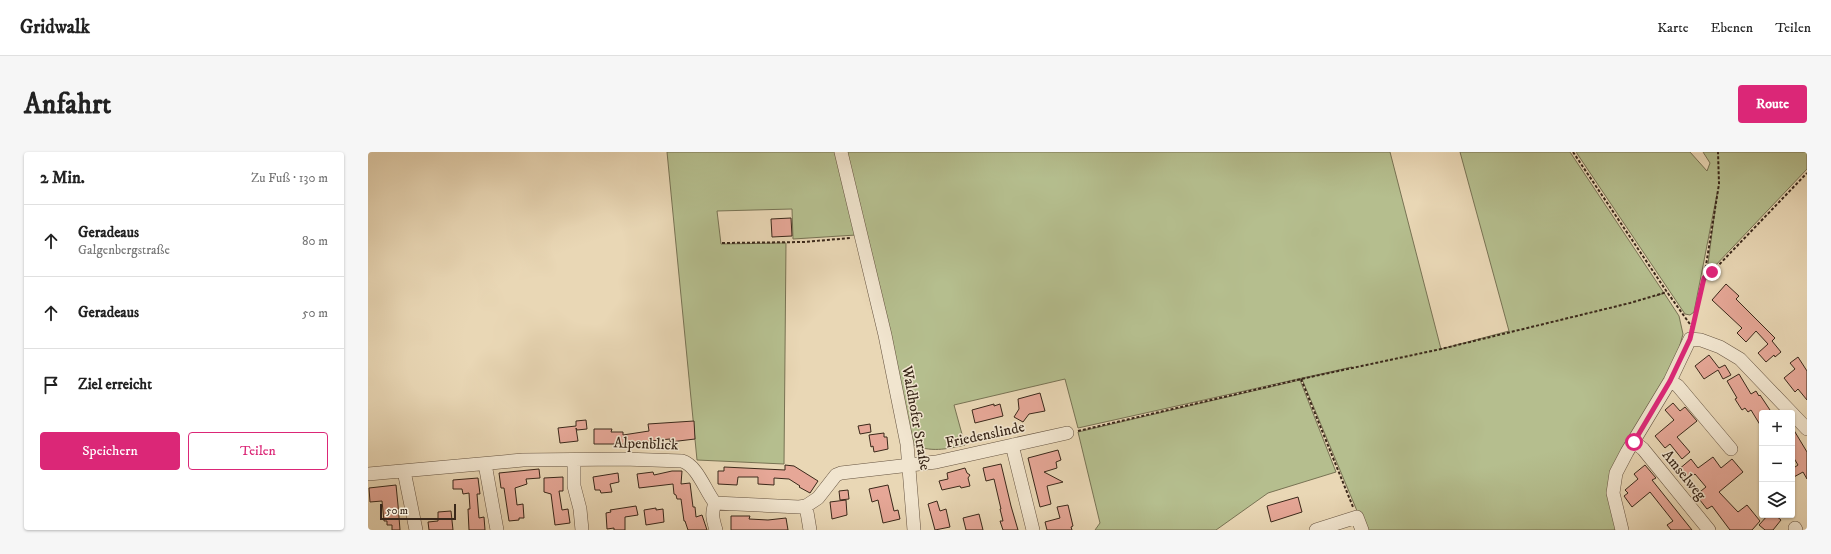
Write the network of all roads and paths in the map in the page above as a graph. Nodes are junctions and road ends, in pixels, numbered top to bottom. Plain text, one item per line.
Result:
1 (841, 152) edge
2 (1573, 152) edge
3 (1718, 152) edge
4 (1807, 173) edge
5 (862, 238) junction
6 (722, 243) dead end
7 (1704, 278) junction
8 (1667, 292) junction
9 (1691, 333) junction
10 (1301, 379) junction
11 (1670, 381) junction
12 (1807, 429) edge
13 (1067, 433) joint
14 (1634, 442) junction
15 (1012, 445) junction
16 (1731, 449) dead end
17 (574, 460) junction
18 (485, 464) junction
19 (910, 466) junction
20 (404, 471) junction
21 (368, 474) edge
22 (715, 503) junction
23 (806, 506) junction
24 (1357, 517) junction
25 (416, 530) edge
26 (497, 530) edge
27 (582, 530) edge
28 (716, 530) edge
29 (810, 530) edge
30 (914, 530) edge
31 (1033, 530) edge
32 (1316, 530) edge
33 (1362, 530) edge
34 (1622, 530) edge
35 (1709, 530) edge

1 - 5 street, Waldhofer Straße
2 - 8 path
3 - 7 path
4 - 7 path
5 - 6 path
5 - 19 street, Waldhofer Straße
7 - 9 path
8 - 9 path
8 - 10 path
9 - 11 street
9 - 12 street
10 - 13 path
10 - 24 path
11 - 14 street
11 - 16 street
13 - 15 street, Friedenslinde
14 - 34 street
14 - 35 street, Amselweg
15 - 19 street, Friedenslinde
15 - 31 street
17 - 18 street, Alpenblick
17 - 22 street, Alpenblick
17 - 27 street
18 - 20 street, Alpenblick
18 - 26 street
19 - 23 street
19 - 30 street, Waldhofer Straße
20 - 21 street, Alpenblick
20 - 25 street
22 - 23 street
22 - 28 street
23 - 29 street
24 - 32 street
24 - 33 street

